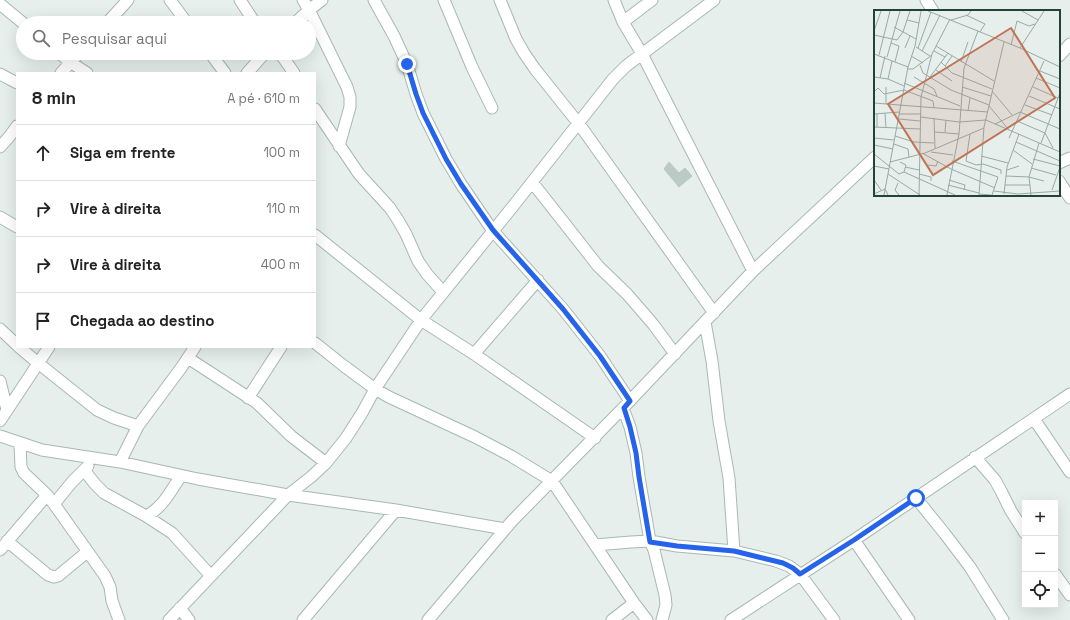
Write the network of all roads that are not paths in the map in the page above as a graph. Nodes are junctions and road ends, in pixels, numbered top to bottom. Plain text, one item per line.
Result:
1 (128, 0) edge
2 (170, 0) edge
3 (240, 0) edge
4 (303, 0) edge
5 (322, 0) edge
6 (374, 0) edge
7 (444, 0) edge
8 (500, 0) edge
9 (614, 0) edge
10 (652, 0) edge
11 (714, 0) edge
12 (926, 0) edge
13 (0, 4) edge
14 (309, 10) junction
15 (933, 10) edge
16 (113, 16) edge
17 (182, 16) edge
18 (250, 16) edge
19 (303, 16) edge
20 (312, 16) edge
21 (16, 17) edge
22 (623, 22) junction
23 (316, 24) edge
24 (1070, 44) edge
25 (642, 54) junction
26 (1060, 55) edge
27 (68, 60) edge
28 (215, 60) edge
29 (259, 60) edge
30 (285, 60) edge
31 (70, 62) junction
32 (62, 72) edge
33 (85, 72) edge
34 (224, 72) edge
35 (248, 72) edge
36 (293, 72) edge
37 (0, 74) edge
38 (16, 83) edge
39 (492, 108) dead end
40 (316, 111) edge
41 (579, 124) junction
42 (16, 130) edge
43 (13, 140) edge
44 (339, 146) junction
45 (0, 147) edge
46 (874, 158) edge
47 (1070, 158) edge
48 (1060, 163) edge
49 (532, 182) junction
50 (1060, 183) edge
51 (1070, 198) edge
52 (0, 217) edge
53 (16, 225) edge
54 (493, 230) junction
55 (316, 236) edge
56 (753, 271) junction
57 (538, 280) junction
58 (443, 292) junction
59 (714, 314) junction
60 (421, 320) junction
61 (705, 322) junction
62 (0, 329) edge
63 (16, 344) edge
64 (316, 344) edge
65 (20, 348) edge
66 (48, 348) edge
67 (194, 348) edge
68 (280, 348) edge
69 (474, 354) junction
70 (675, 354) junction
71 (188, 358) junction
72 (38, 363) junction
73 (0, 381) edge
74 (375, 389) junction
75 (1070, 394) edge
76 (248, 398) junction
77 (627, 405) junction
78 (7, 410) junction
79 (1034, 419) junction
80 (0, 421) edge
81 (138, 426) junction
82 (0, 436) edge
83 (595, 438) junction
84 (20, 443) junction
85 (975, 457) junction
86 (96, 458) junction
87 (120, 462) junction
88 (326, 464) junction
89 (84, 470) junction
90 (1070, 472) edge
91 (181, 476) junction
92 (552, 481) junction
93 (47, 495) junction
94 (288, 495) junction
95 (916, 498) junction
96 (54, 504) junction
97 (396, 510) junction
98 (146, 516) junction
99 (505, 529) junction
100 (1022, 529) edge
101 (854, 540) junction
102 (650, 542) junction
103 (3, 545) edge
104 (595, 545) junction
105 (734, 551) junction
106 (87, 552) junction
107 (800, 574) junction
108 (211, 576) junction
109 (1058, 578) edge
110 (1070, 595) edge
111 (634, 603) junction
112 (180, 608) junction
113 (745, 616) edge
114 (119, 620) edge
115 (169, 620) edge
116 (189, 620) edge
117 (304, 620) edge
118 (428, 620) edge
119 (612, 620) edge
120 (647, 620) edge
121 (662, 620) edge
122 (731, 620) edge
123 (834, 620) edge
124 (908, 620) edge
125 (1003, 620) edge

1 - 16 street
2 - 17 street
3 - 18 street
4 - 14 street
5 - 14 street
6 - 54 street
7 - 39 street
8 - 41 street
9 - 22 street
10 - 22 street
11 - 25 street
12 - 15 street
13 - 21 street
14 - 19 street
14 - 20 street
22 - 25 street
23 - 44 street
24 - 26 street
25 - 41 street
25 - 56 street
27 - 31 street
28 - 34 street
29 - 35 street
30 - 36 street
31 - 32 street
31 - 33 street
37 - 38 street
40 - 44 street
41 - 49 street
41 - 59 street
42 - 43 street
43 - 45 street
44 - 58 street
46 - 56 street
47 - 48 street
49 - 54 street
49 - 70 street
50 - 51 street
52 - 53 street
54 - 57 street
54 - 58 street
55 - 60 street
56 - 59 street
57 - 69 street
57 - 77 street
58 - 60 street
59 - 61 street
60 - 69 street
60 - 74 street
61 - 70 street
61 - 105 street
62 - 63 street
64 - 74 street
65 - 72 street
66 - 72 street
67 - 71 street
68 - 76 street
69 - 83 street
70 - 77 street
71 - 76 street
71 - 81 street
72 - 78 street
72 - 81 street
73 - 78 street
74 - 88 street
74 - 92 street
75 - 79 street
76 - 88 street
77 - 83 street
77 - 102 street
78 - 80 street
79 - 85 street
79 - 90 street
81 - 87 street
82 - 84 street
83 - 92 street
84 - 86 street
84 - 93 street
85 - 95 street
85 - 100 street
86 - 87 street
86 - 89 street
87 - 91 street
88 - 94 street
89 - 96 street
89 - 98 street
91 - 94 street
91 - 98 street
92 - 99 street
92 - 104 street
93 - 96 street
93 - 103 street
94 - 97 street
94 - 108 street
95 - 101 street
95 - 125 street
96 - 106 street
97 - 99 street
97 - 117 street
98 - 108 street
99 - 118 street
101 - 107 street
101 - 124 street
102 - 104 street
102 - 105 street
102 - 121 street
103 - 106 street
104 - 111 street
105 - 107 street
106 - 114 street
107 - 113 street
107 - 123 street
108 - 112 street
109 - 110 street
111 - 119 street
111 - 120 street
112 - 115 street
112 - 116 street
113 - 122 street

